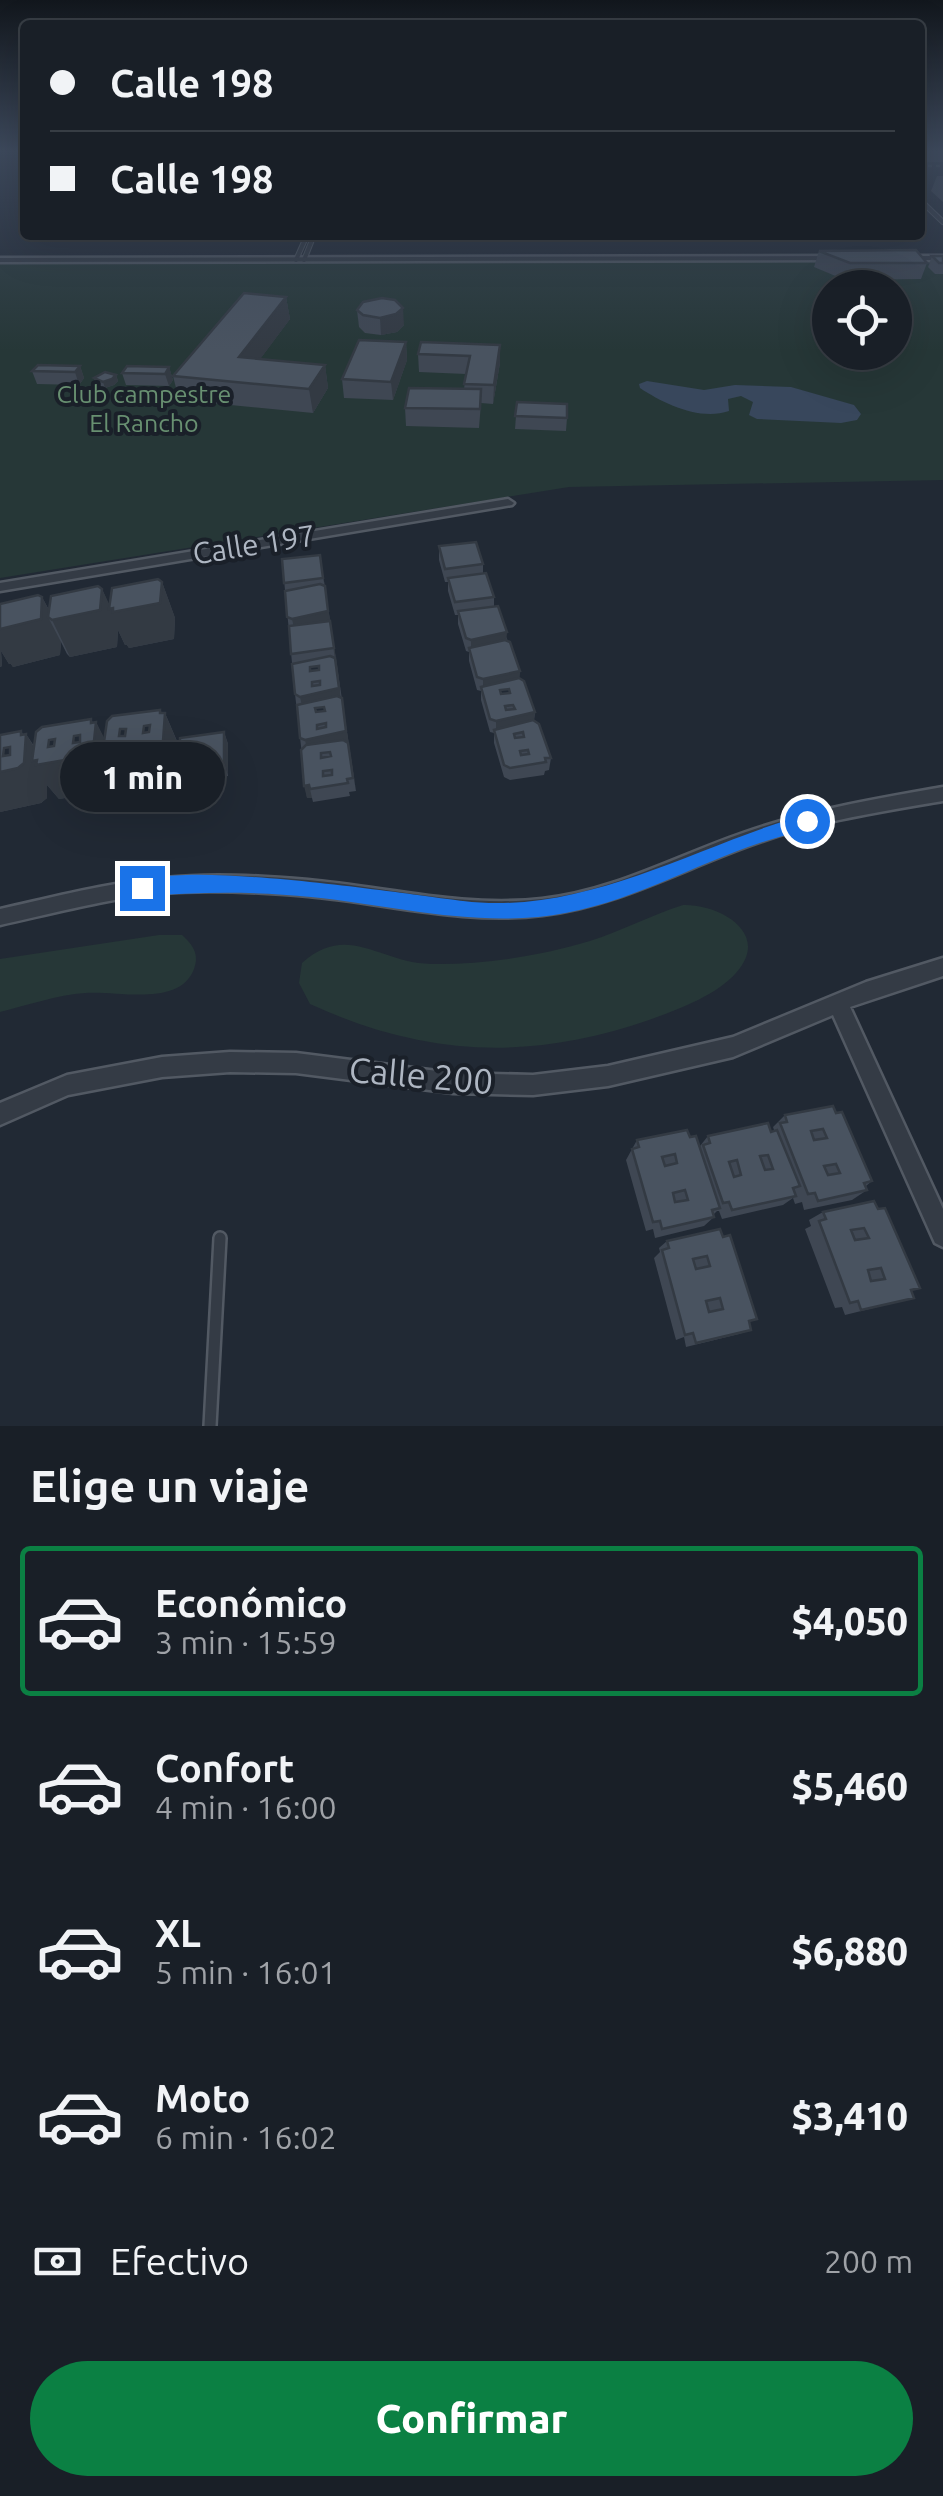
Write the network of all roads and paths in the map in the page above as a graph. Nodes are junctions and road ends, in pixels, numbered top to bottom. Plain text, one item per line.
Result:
1 (308, 240) edge
2 (904, 251) edge
3 (943, 254) edge
4 (847, 255) edge
5 (0, 256) edge
6 (301, 257) junction
7 (886, 258) edge
8 (508, 503) dead end
9 (0, 587) edge
10 (943, 794) edge
11 (0, 917) edge
12 (943, 967) edge
13 (838, 1003) junction
14 (0, 1114) edge
15 (943, 1234) edge
16 (220, 1238) dead end
17 (210, 1426) edge

1 - 6 lane
2 - 3 street
3 - 7 street
4 - 6 street
5 - 6 street
8 - 9 street, Calle 197
10 - 11 street
12 - 13 street, Calle 200
13 - 14 street, Calle 200
13 - 15 street
16 - 17 lane

